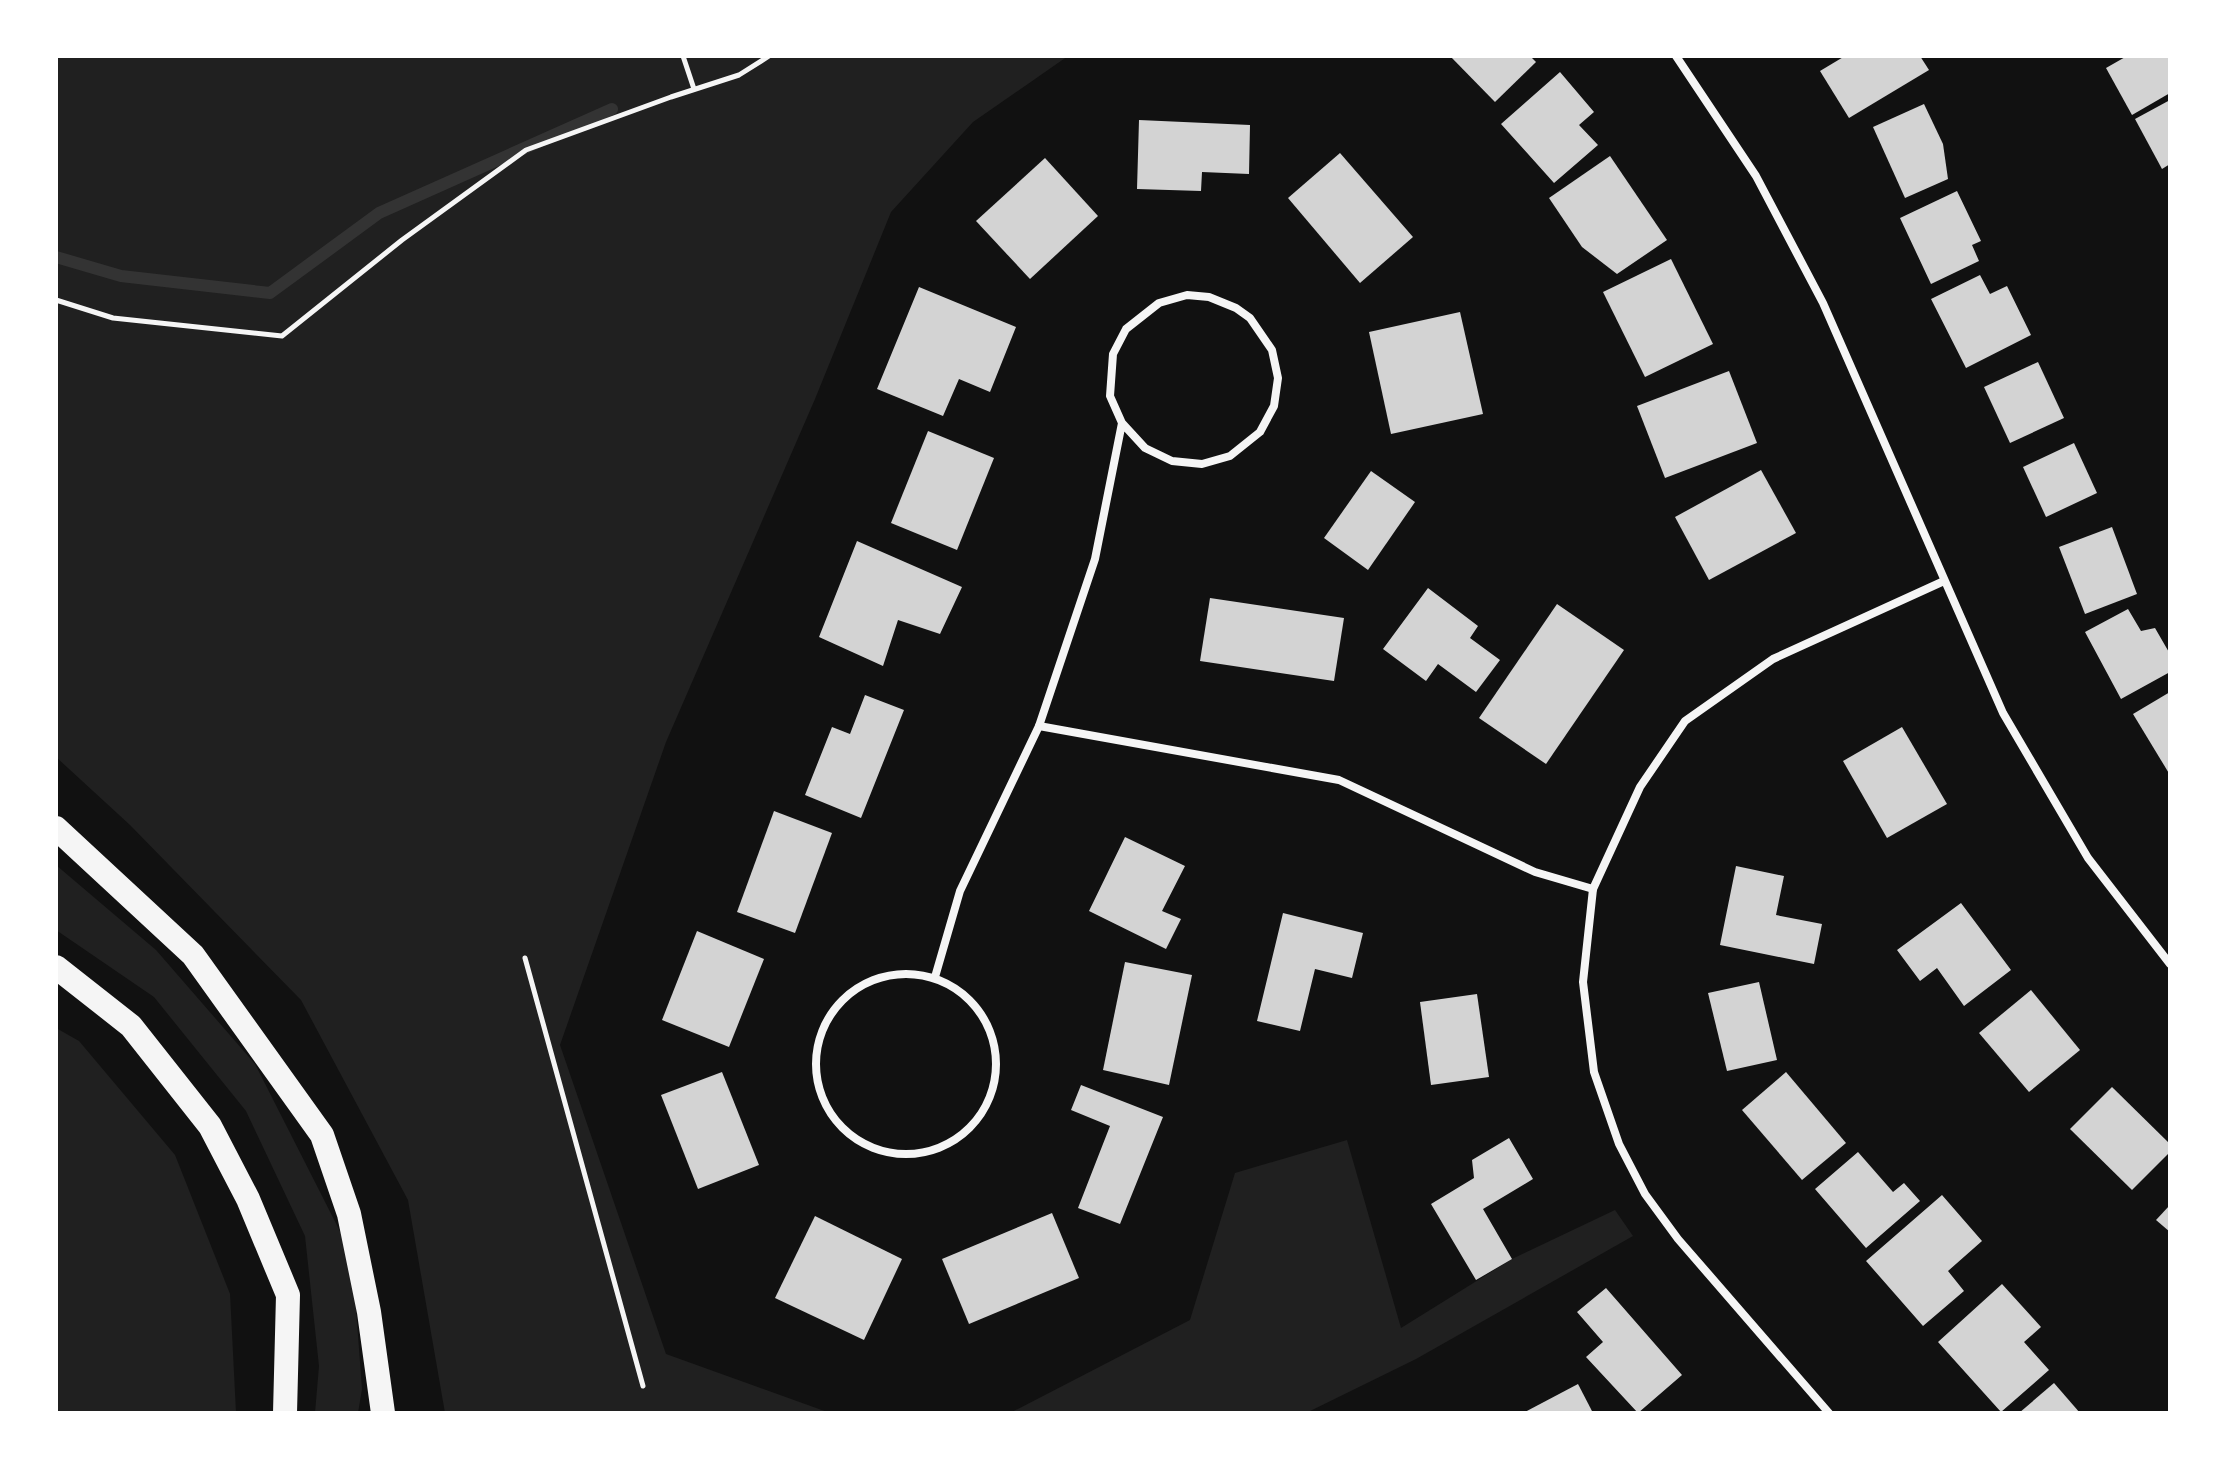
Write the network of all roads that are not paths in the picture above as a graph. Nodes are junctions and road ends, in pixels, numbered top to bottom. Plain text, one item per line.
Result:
1 (1676, 56) edge
2 (1122, 423) junction
3 (1944, 581) junction
4 (1039, 726) junction
5 (56, 828) edge
6 (1593, 889) junction
7 (2170, 964) edge
8 (56, 967) edge
9 (935, 977) junction
10 (285, 1413) edge
11 (383, 1413) edge
12 (1829, 1413) edge

1 - 3 street
2 - 2 street
2 - 4 street
3 - 6 street
3 - 7 street
4 - 6 street
4 - 9 street
5 - 11 highway
6 - 12 street
8 - 10 highway
9 - 9 street

